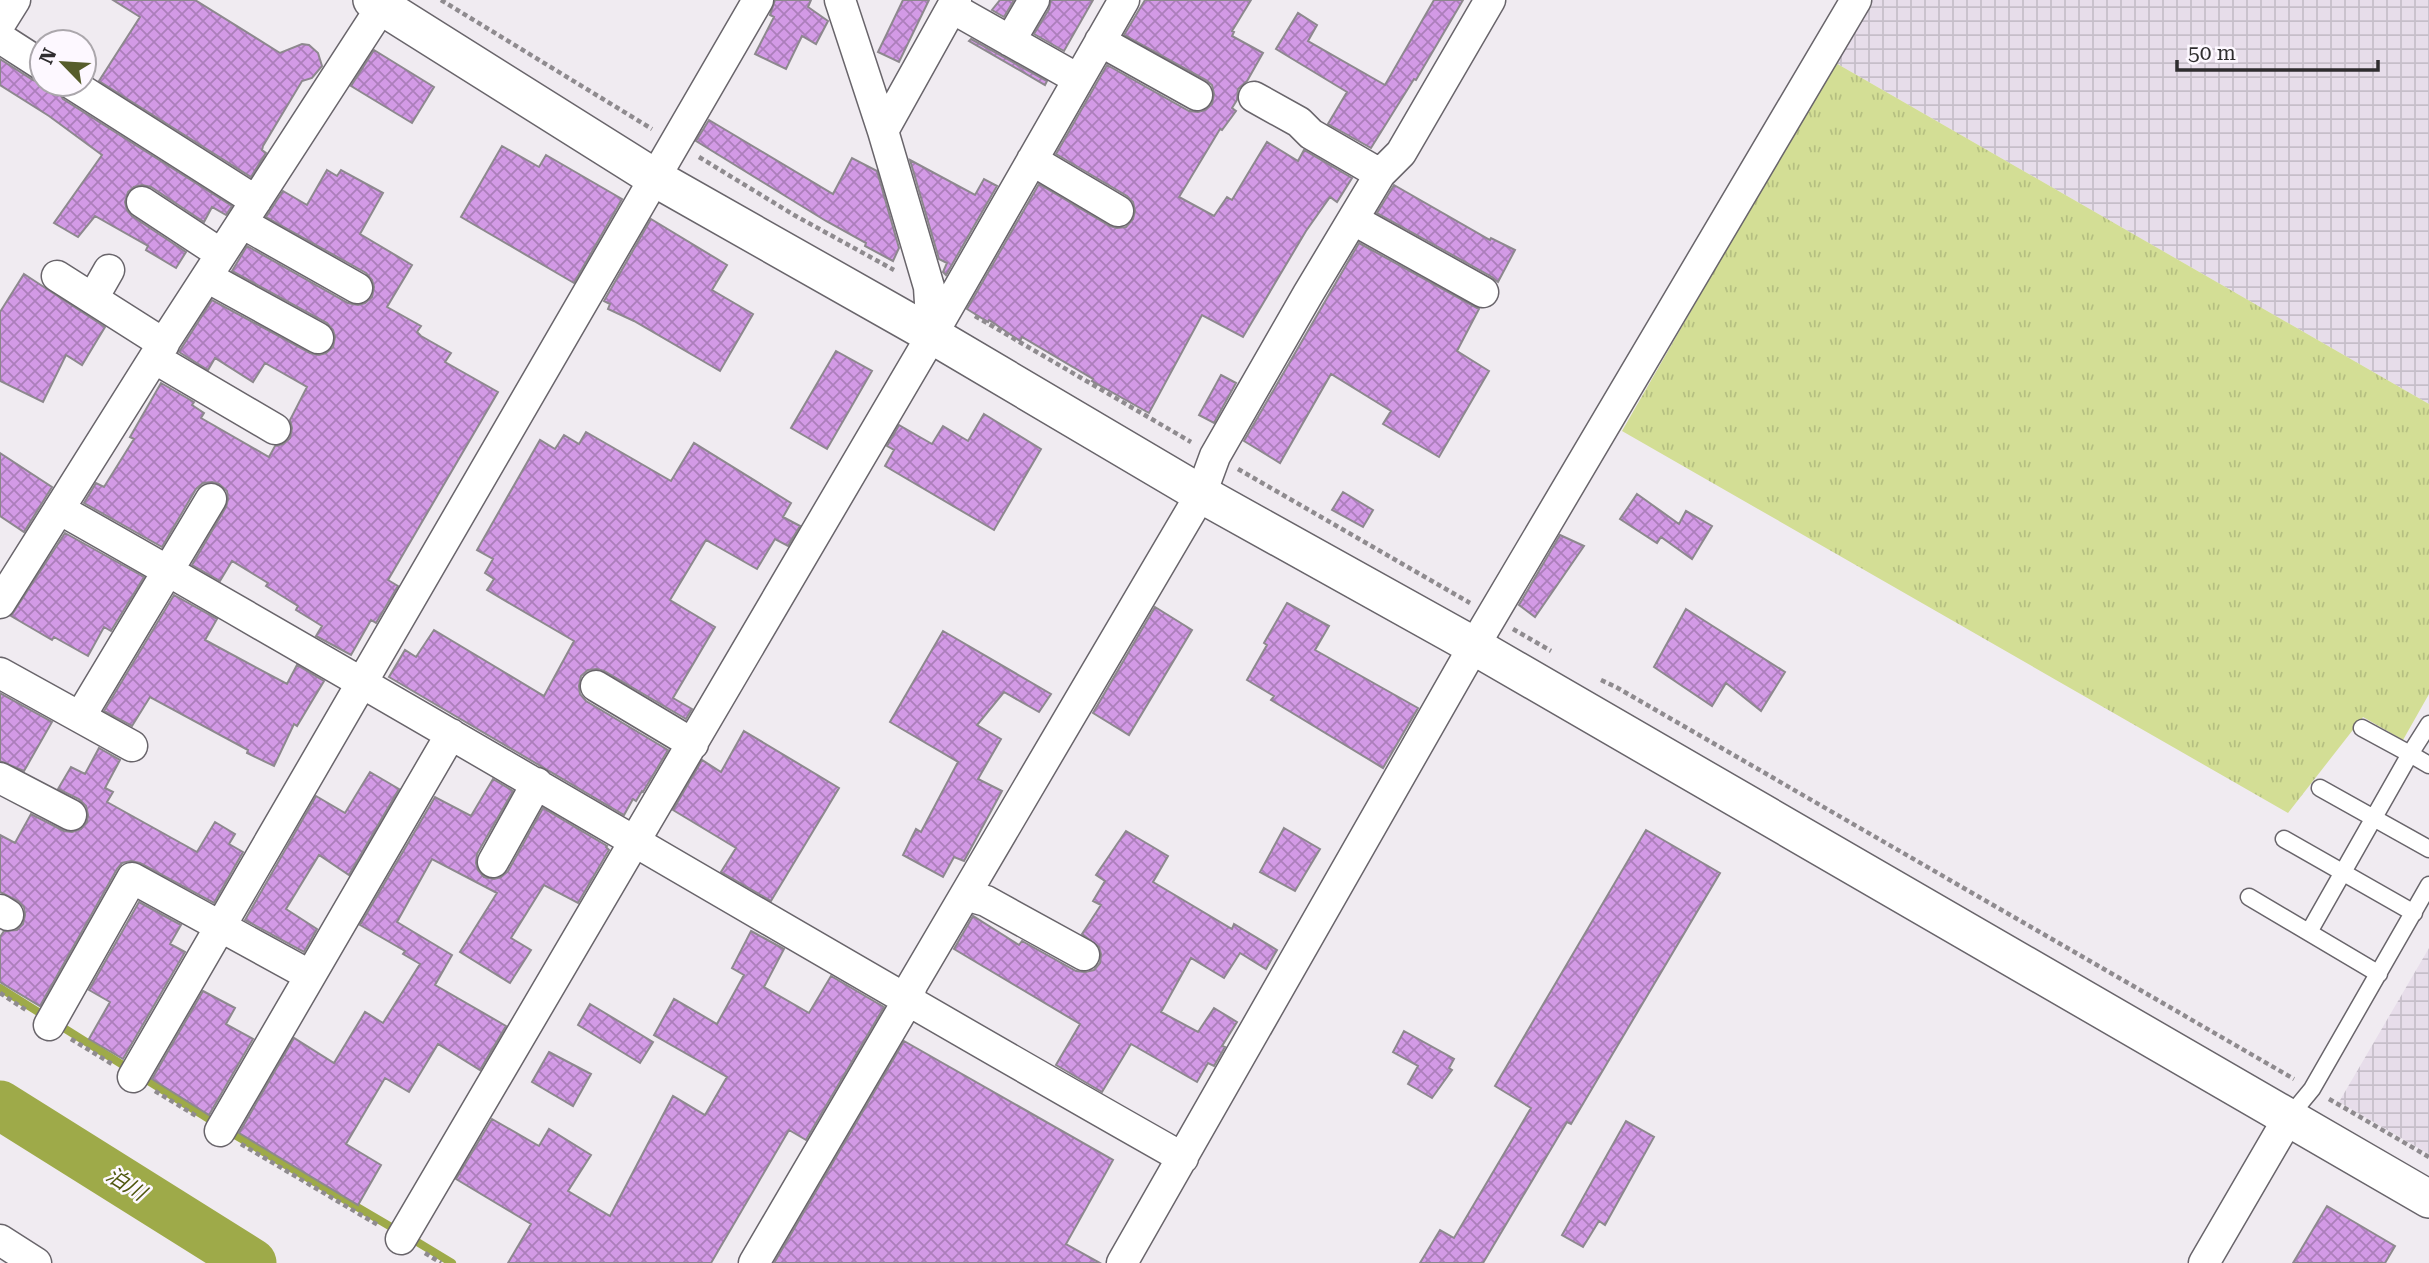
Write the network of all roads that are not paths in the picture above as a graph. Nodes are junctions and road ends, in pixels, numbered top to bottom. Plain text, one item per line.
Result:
1 (15, 0) edge
2 (758, 0) edge
3 (840, 0) edge
4 (1034, 0) edge
5 (1124, 0) edge
6 (1490, 0) edge
7 (1856, 0) edge
8 (380, 2) edge
9 (954, 4) edge
10 (0, 24) edge
11 (0, 38) edge
12 (1010, 41) junction
13 (1100, 41) junction
14 (28, 56) edge
15 (1078, 79) junction
16 (1197, 95) dead end
17 (1254, 97) dead end
18 (91, 98) edge
19 (883, 131) junction
20 (1032, 160) junction
21 (1380, 174) junction
22 (655, 178) junction
23 (142, 202) dead end
24 (1118, 211) dead end
25 (249, 212) junction
26 (1354, 220) junction
27 (214, 266) junction
28 (109, 270) dead end
29 (57, 276) dead end
30 (357, 288) dead end
31 (1483, 292) dead end
32 (940, 296) junction
33 (93, 298) junction
34 (932, 335) junction
35 (318, 338) dead end
36 (159, 351) junction
37 (275, 429) dead end
38 (1201, 494) junction
39 (211, 499) dead end
40 (59, 509) junction
41 (169, 571) junction
42 (0, 603) edge
43 (1483, 631) junction
44 (0, 673) edge
45 (362, 681) junction
46 (596, 686) dead end
47 (80, 717) junction
48 (2429, 724) edge
49 (2362, 728) dead end
50 (451, 734) junction
51 (693, 744) junction
52 (132, 746) dead end
53 (2410, 754) junction
54 (2429, 765) edge
55 (0, 778) edge
56 (537, 783) junction
57 (2319, 788) dead end
58 (71, 815) dead end
59 (2373, 817) junction
60 (2284, 838) dead end
61 (635, 840) junction
62 (2429, 849) edge
63 (493, 862) dead end
64 (2343, 871) junction
65 (2429, 885) edge
66 (965, 895) junction
67 (2249, 897) dead end
68 (2414, 913) junction
69 (219, 926) junction
70 (2309, 932) junction
71 (1084, 955) dead end
72 (2379, 974) junction
73 (309, 975) junction
74 (907, 1002) junction
75 (49, 1025) dead end
76 (133, 1077) dead end
77 (2289, 1117) junction
78 (220, 1130) dead end
79 (1183, 1158) junction
80 (2429, 1199) edge
81 (401, 1239) dead end
82 (0, 1240) edge
83 (36, 1263) edge
84 (754, 1263) edge
85 (1122, 1263) edge
86 (2204, 1263) edge

1 - 10 street
2 - 22 street
3 - 19 street
4 - 12 street
5 - 13 street
6 - 21 street
7 - 43 street
8 - 22 street
8 - 25 street
9 - 12 street
9 - 19 street
11 - 14 street
12 - 15 street
13 - 15 street
13 - 16 street
15 - 20 street
17 - 21 street
18 - 25 street
19 - 32 street
20 - 24 street
20 - 32 street
21 - 26 street
22 - 34 street
22 - 45 street
23 - 27 street
25 - 27 street
25 - 30 street
26 - 31 street
26 - 38 street
27 - 35 street
27 - 36 street
28 - 33 street
29 - 33 street
32 - 34 street
33 - 36 street
34 - 38 street
34 - 51 street
36 - 37 street
36 - 40 street
38 - 43 street
38 - 66 street
39 - 41 street
40 - 41 street
40 - 42 street
41 - 45 street
41 - 47 street
43 - 77 street
43 - 79 street
44 - 47 street
45 - 50 street
45 - 69 street
46 - 51 street
47 - 52 street
48 - 53 lane
49 - 53 lane
50 - 56 street
50 - 73 street
51 - 61 street
53 - 54 lane
53 - 59 lane
55 - 58 street
56 - 61 street
56 - 63 street
57 - 59 lane
59 - 62 lane
59 - 64 lane
60 - 64 lane
61 - 74 street
61 - 81 street
64 - 68 lane
64 - 70 lane
65 - 68 lane
66 - 71 street
66 - 74 street
67 - 70 lane
68 - 72 lane
69 - 73 street
69 - 75 street
69 - 76 street
70 - 72 lane
72 - 77 lane
73 - 78 street
74 - 79 street
74 - 84 street
77 - 80 street
77 - 86 street
79 - 85 street
82 - 83 street

